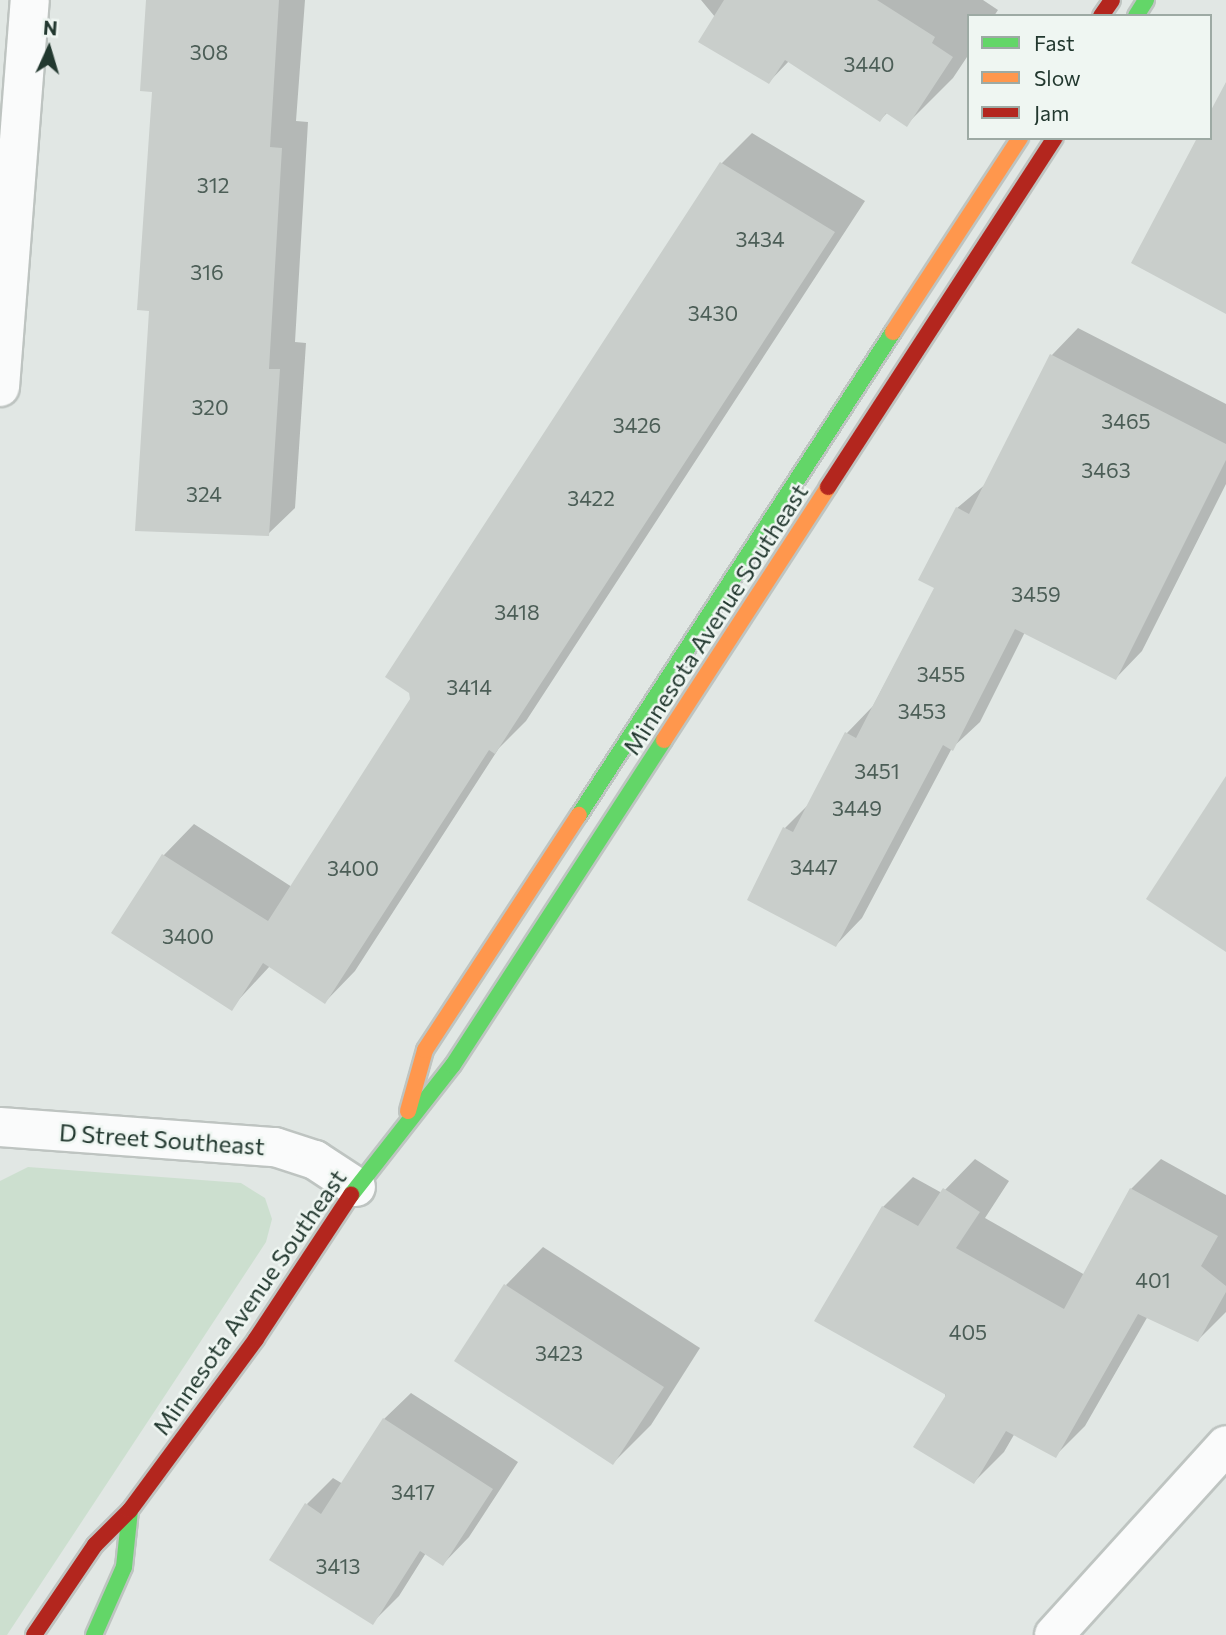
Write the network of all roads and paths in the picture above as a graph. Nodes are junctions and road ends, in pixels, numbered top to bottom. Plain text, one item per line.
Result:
1 (30, 0) edge
2 (1019, 140) edge
3 (1054, 140) edge
4 (0, 374) edge
5 (0, 387) edge
6 (406, 1120) junction
7 (0, 1127) edge
8 (356, 1187) junction
9 (1226, 1445) edge
10 (130, 1510) junction
11 (34, 1635) edge
12 (94, 1635) edge
13 (1054, 1635) edge

1 - 4 street
2 - 6 main road, Minnesota Avenue Southeast
3 - 6 main road, Minnesota Avenue Southeast
4 - 5 street
6 - 8 main road, Minnesota Avenue Southeast
7 - 8 street, D Street Southeast
8 - 10 main road, Minnesota Avenue Southeast
9 - 13 street
10 - 11 main road, Minnesota Avenue Southeast
10 - 12 main road

